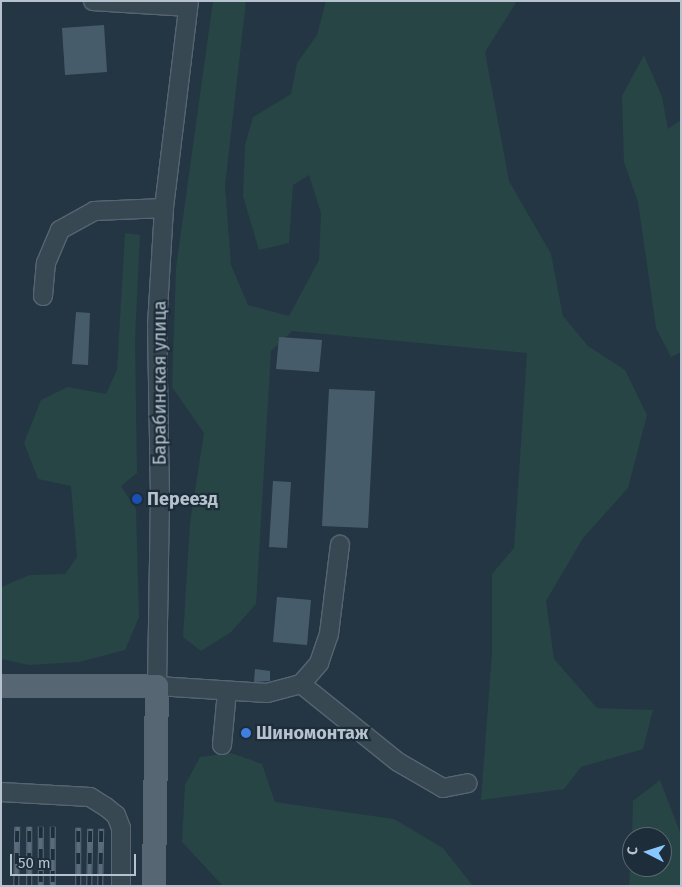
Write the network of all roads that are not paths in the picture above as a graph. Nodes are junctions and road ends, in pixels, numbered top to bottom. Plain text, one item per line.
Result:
1 (93, 1) edge
2 (189, 4) edge
3 (164, 208) junction
4 (43, 296) dead end
5 (340, 545) dead end
6 (301, 684) junction
7 (1, 686) edge
8 (157, 686) junction
9 (227, 691) junction
10 (222, 745) dead end
11 (468, 783) dead end
12 (1, 792) edge
13 (121, 886) edge
14 (154, 886) edge

1 - 2 street
2 - 3 street, Барабинская улица
3 - 4 street
3 - 8 street, Барабинская улица
5 - 6 street
6 - 9 street
6 - 11 street
7 - 8 main road
8 - 9 street
8 - 14 main road, Барабинская улица
9 - 10 street
12 - 13 street

